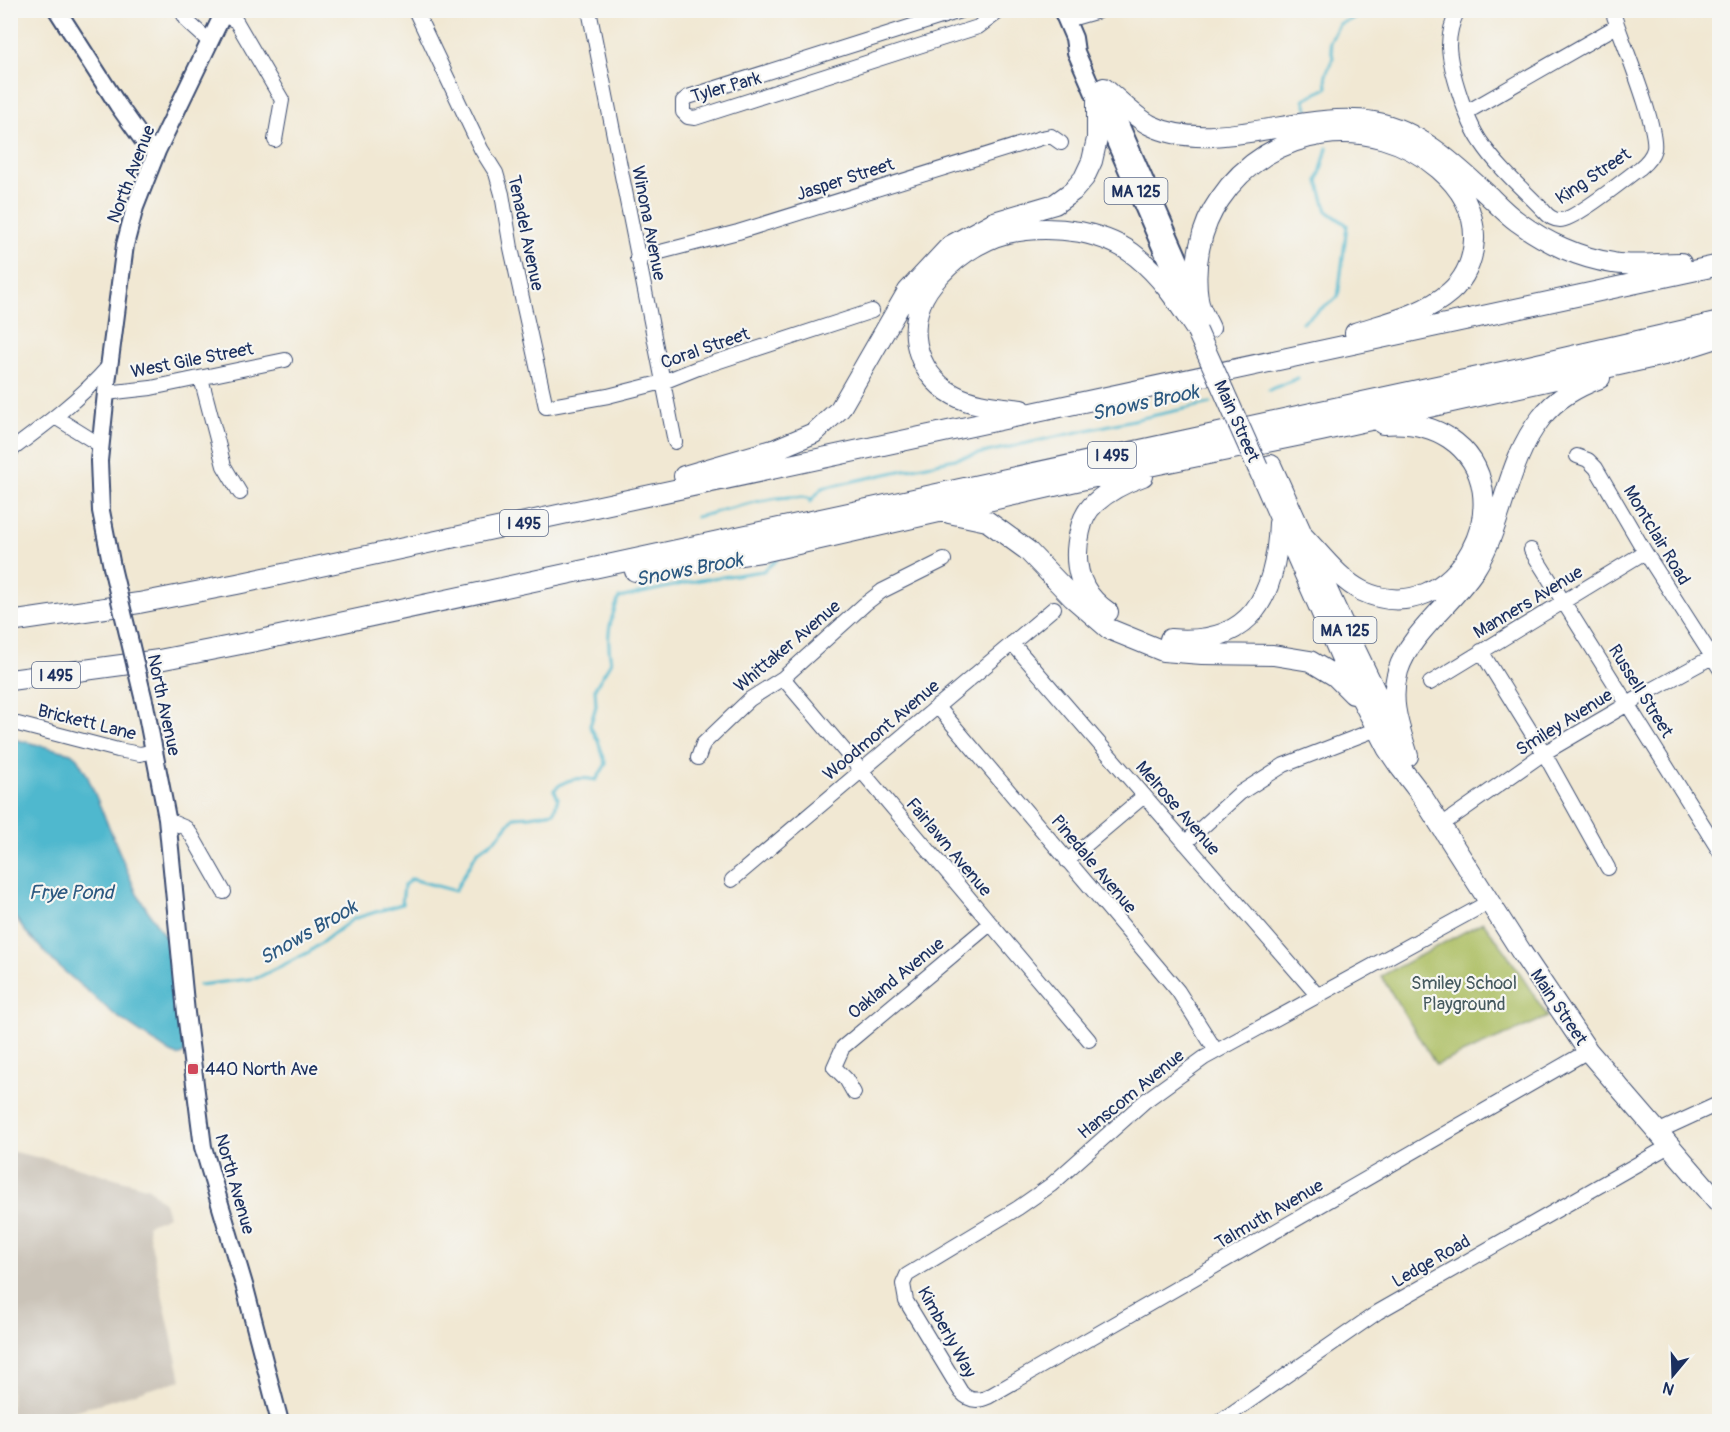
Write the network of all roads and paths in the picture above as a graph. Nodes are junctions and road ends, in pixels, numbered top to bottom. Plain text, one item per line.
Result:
1 (57, 10) edge
2 (181, 10) edge
3 (415, 10) edge
4 (590, 10) edge
5 (963, 10) edge
6 (1001, 10) edge
7 (1102, 10) edge
8 (1458, 10) edge
9 (1612, 10) edge
10 (224, 13) edge
11 (1064, 15) edge
12 (1617, 26) junction
13 (210, 42) junction
14 (1100, 94) junction
15 (1467, 112) junction
16 (275, 140) dead end
17 (1061, 143) dead end
18 (157, 151) junction
19 (638, 258) junction
20 (1719, 263) edge
21 (1198, 301) junction
22 (872, 311) dead end
23 (1719, 322) edge
24 (1204, 329) junction
25 (1719, 338) edge
26 (1664, 355) junction
27 (1278, 359) junction
28 (285, 360) dead end
29 (109, 366) junction
30 (201, 378) junction
31 (663, 382) junction
32 (106, 393) junction
33 (546, 407) joint
34 (1035, 411) junction
35 (55, 417) junction
36 (1321, 431) junction
37 (675, 442) dead end
38 (100, 445) junction
39 (10, 451) edge
40 (1577, 456) dead end
41 (1185, 460) junction
42 (1264, 467) junction
43 (240, 494) dead end
44 (941, 511) junction
45 (545, 518) junction
46 (1279, 520) junction
47 (1305, 538) junction
48 (1531, 550) dead end
49 (1645, 552) junction
50 (944, 560) dead end
51 (504, 587) junction
52 (1564, 601) junction
53 (1054, 608) dead end
54 (10, 622) edge
55 (1012, 643) junction
56 (1481, 651) junction
57 (1716, 663) edge
58 (783, 678) junction
59 (10, 680) edge
60 (1430, 683) dead end
61 (1364, 704) junction
62 (1629, 704) junction
63 (937, 706) junction
64 (10, 722) edge
65 (1377, 729) junction
66 (154, 751) junction
67 (1544, 753) junction
68 (1408, 756) junction
69 (698, 758) dead end
70 (861, 771) junction
71 (1420, 793) junction
72 (1144, 796) junction
73 (167, 820) junction
74 (1440, 826) junction
75 (1185, 843) junction
76 (1719, 852) edge
77 (1067, 861) junction
78 (1608, 868) dead end
79 (732, 880) dead end
80 (224, 892) dead end
81 (1489, 902) junction
82 (990, 924) junction
83 (1318, 996) junction
84 (1089, 1040) dead end
85 (1216, 1051) junction
86 (1588, 1051) junction
87 (854, 1093) dead end
88 (1719, 1103) edge
89 (1663, 1139) junction
90 (1719, 1204) edge
91 (903, 1281) joint
92 (966, 1397) joint
93 (280, 1422) edge
94 (1219, 1422) edge

1 - 18 main road
2 - 13 street
3 - 33 street, Tenadel Avenue
4 - 19 street, Winona Avenue
5 - 6 street, Tyler Park
7 - 11 street
8 - 15 street
9 - 12 street, King Street
10 - 13 main road, North Avenue
10 - 16 street
11 - 14 main road, Main Street / MA 125
12 - 15 street
12 - 15 street, King Street
13 - 18 main road, North Avenue
14 - 20 highway
14 - 21 main road, Main Street / MA 125
14 - 24 main road, Main Street / MA 125
14 - 45 highway
17 - 19 street, Jasper Street
18 - 29 main road, North Avenue
19 - 31 street, Winona Avenue
20 - 27 highway, I 495
21 - 24 highway, Main Street / MA 125
21 - 27 highway
22 - 31 street, Coral Street
23 - 51 highway, I 495
24 - 34 highway
24 - 42 highway, Main Street / MA 125, bridge
25 - 26 highway
26 - 36 highway
26 - 68 highway
27 - 34 highway, I 495
28 - 30 street, West Gile Street
29 - 32 main road, North Avenue
29 - 35 street
30 - 32 street, West Gile Street
30 - 43 street
31 - 33 street, Coral Street
31 - 37 street, Winona Avenue
32 - 38 main road, North Avenue
34 - 45 highway, I 495
35 - 38 street
35 - 39 street
36 - 41 highway
36 - 47 highway
38 - 66 main road, North Avenue, bridge
40 - 49 street, Montclair Road
41 - 44 highway
41 - 46 highway
42 - 46 highway, Main Street / MA 125
42 - 47 highway, Main Street / MA 125
44 - 51 highway
44 - 61 highway
45 - 54 highway, I 495
46 - 61 highway, Main Street / MA 125
47 - 68 highway, Main Street / MA 125
48 - 52 street, Russell Street
49 - 52 street, Manners Avenue
49 - 57 street, Montclair Road
50 - 58 street, Whittaker Avenue
51 - 59 highway, I 495
52 - 56 street, Manners Avenue
52 - 62 street, Russell Street
53 - 55 street, Woodmont Avenue
55 - 63 street, Woodmont Avenue
55 - 72 street, Melrose Avenue
56 - 60 street, Manners Avenue
56 - 67 street
57 - 62 street, Smiley Avenue
58 - 69 street, Whittaker Avenue
58 - 70 street, Fairlawn Avenue
61 - 65 highway, Main Street / MA 125
62 - 67 street, Smiley Avenue
62 - 76 street, Russell Street
63 - 70 street, Woodmont Avenue
63 - 77 street, Pinedale Avenue
64 - 66 street, Brickett Lane
65 - 71 highway, Main Street / MA 125
65 - 75 street
66 - 73 main road, North Avenue
67 - 74 street, Smiley Avenue
67 - 78 street
68 - 71 highway, Main Street / MA 125
70 - 79 street, Woodmont Avenue
70 - 82 street, Fairlawn Avenue
71 - 74 highway, Main Street / MA 125
72 - 75 street, Melrose Avenue
72 - 77 street
73 - 80 street
73 - 93 main road, North Avenue
74 - 81 highway, Main Street / MA 125
75 - 83 street, Melrose Avenue
77 - 85 street, Pinedale Avenue
81 - 83 street, Hanscom Avenue
81 - 86 highway, Main Street / MA 125
82 - 84 street, Fairlawn Avenue
82 - 87 street, Oakland Avenue
83 - 85 street, Hanscom Avenue
85 - 91 street, Hanscom Avenue
86 - 89 highway, Main Street / MA 125
86 - 92 street, Talmuth Avenue
88 - 89 street, Ledge Road
89 - 90 highway, Main Street / MA 125
89 - 94 street, Ledge Road
91 - 92 street, Kimberly Way

